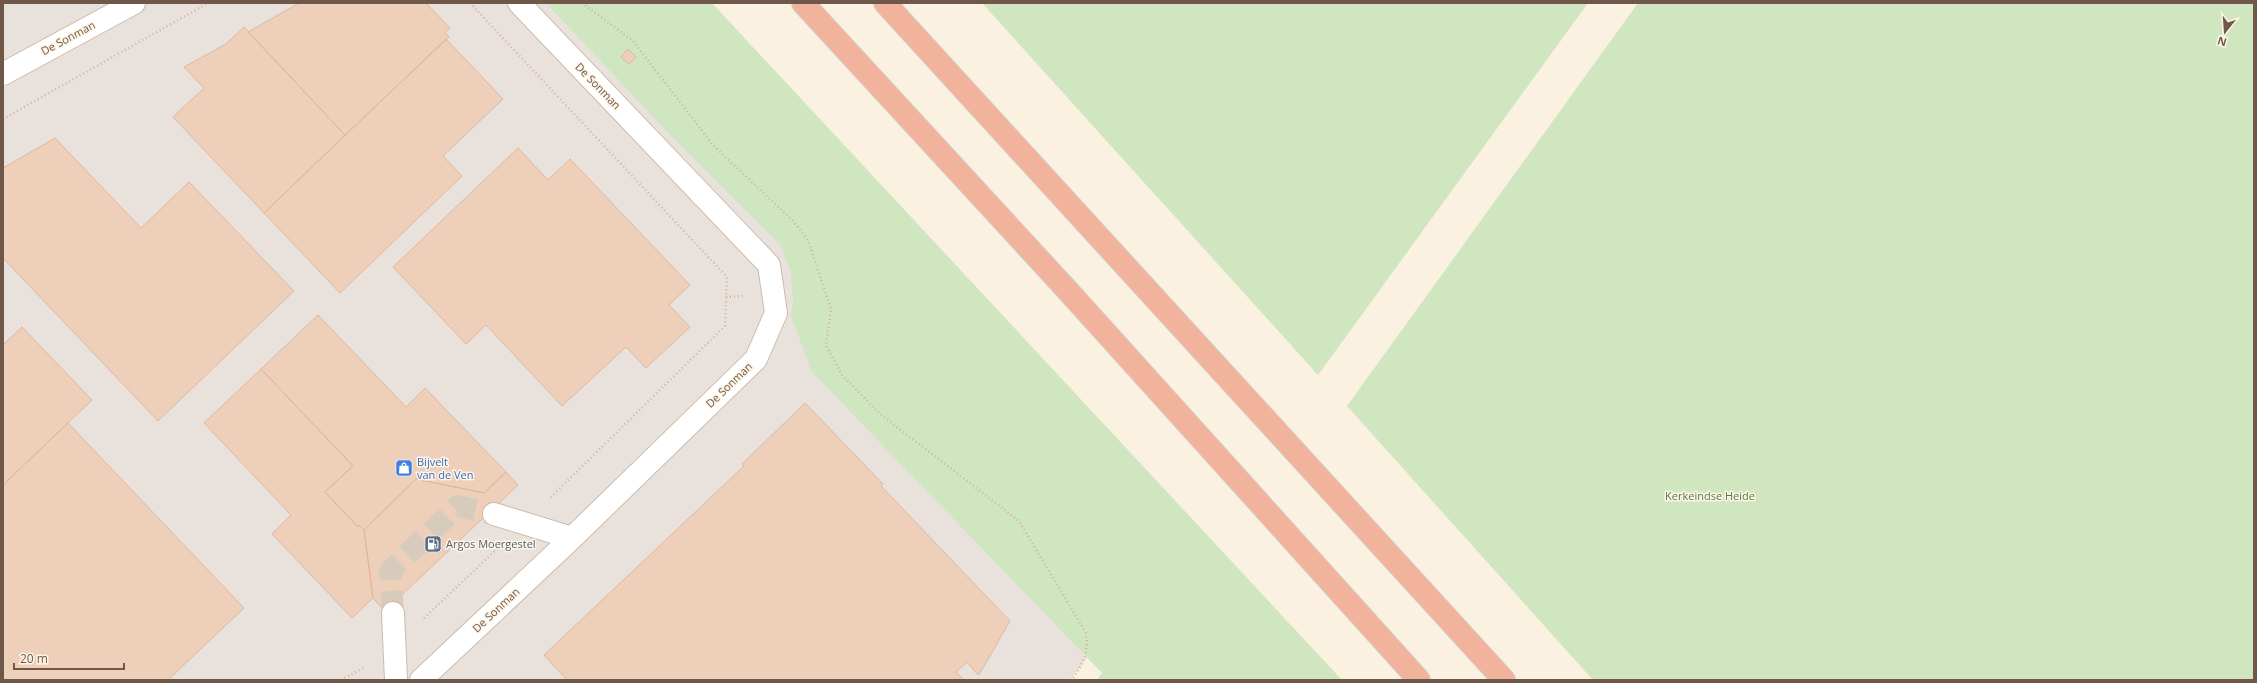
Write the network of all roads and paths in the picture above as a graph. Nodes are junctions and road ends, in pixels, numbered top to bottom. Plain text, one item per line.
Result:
1 (134, 3) edge
2 (208, 3) edge
3 (470, 3) edge
4 (519, 3) edge
5 (582, 3) edge
6 (803, 3) edge
7 (885, 3) edge
8 (3, 74) edge
9 (3, 119) edge
10 (494, 514) tunnel mouth
11 (525, 523) junction
12 (572, 538) junction
13 (394, 612) tunnel mouth
14 (395, 645) junction
15 (341, 680) edge
16 (396, 680) edge
17 (421, 680) edge
18 (1072, 680) edge
19 (1420, 680) edge
20 (1504, 680) edge

1 - 8 street, De Sonman
2 - 9 path
3 - 11 path
4 - 12 street, De Sonman
5 - 18 path
6 - 19 highway
7 - 20 highway
10 - 11 street
11 - 12 street
11 - 14 path
12 - 17 street, De Sonman
13 - 14 street
14 - 15 path
14 - 16 street

